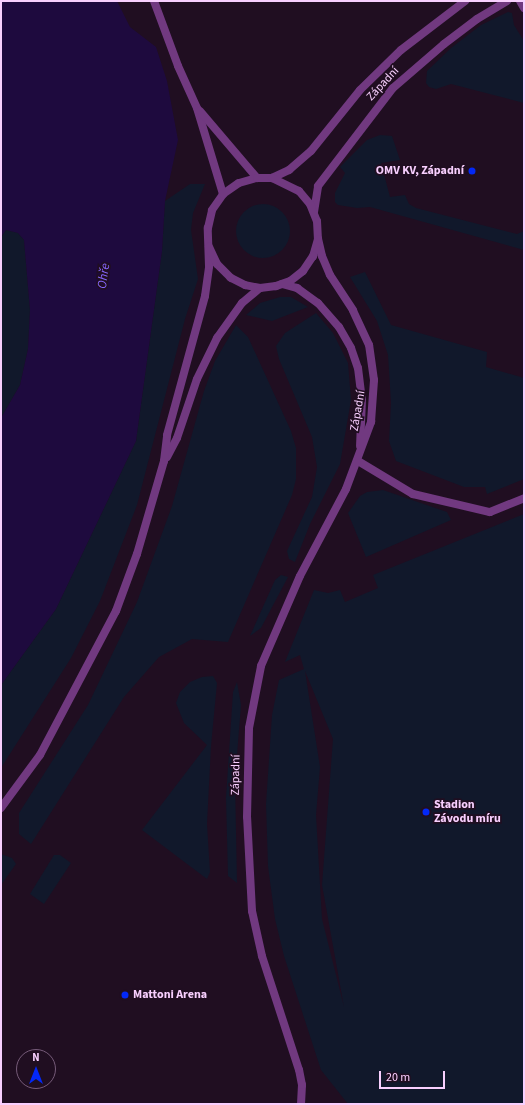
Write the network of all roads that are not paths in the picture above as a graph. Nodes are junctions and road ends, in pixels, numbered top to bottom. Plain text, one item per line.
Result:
1 (154, 1) edge
2 (465, 1) edge
3 (506, 1) edge
4 (520, 1) edge
5 (524, 8) edge
6 (197, 108) junction
7 (257, 178) junction
8 (272, 178) junction
9 (223, 194) junction
10 (314, 213) junction
11 (318, 239) junction
12 (209, 247) junction
13 (282, 284) junction
14 (260, 288) junction
15 (359, 458) junction
16 (164, 462) junction
17 (524, 498) edge
18 (1, 808) edge
19 (301, 1104) edge

1 - 6 street
2 - 8 street, Západní
3 - 10 street, Západní
4 - 5 street
6 - 7 street
6 - 9 street
7 - 8 street, Západní
7 - 9 street, Západní
8 - 10 street, Západní
9 - 12 street, Západní
10 - 11 street, Západní
11 - 13 street, Západní
11 - 15 street, Západní
12 - 14 street, Západní
12 - 16 street, Západní
13 - 14 street, Západní
13 - 15 street, Západní
14 - 16 street, Západní
15 - 17 street
15 - 19 street, Západní
16 - 18 street, Západní

